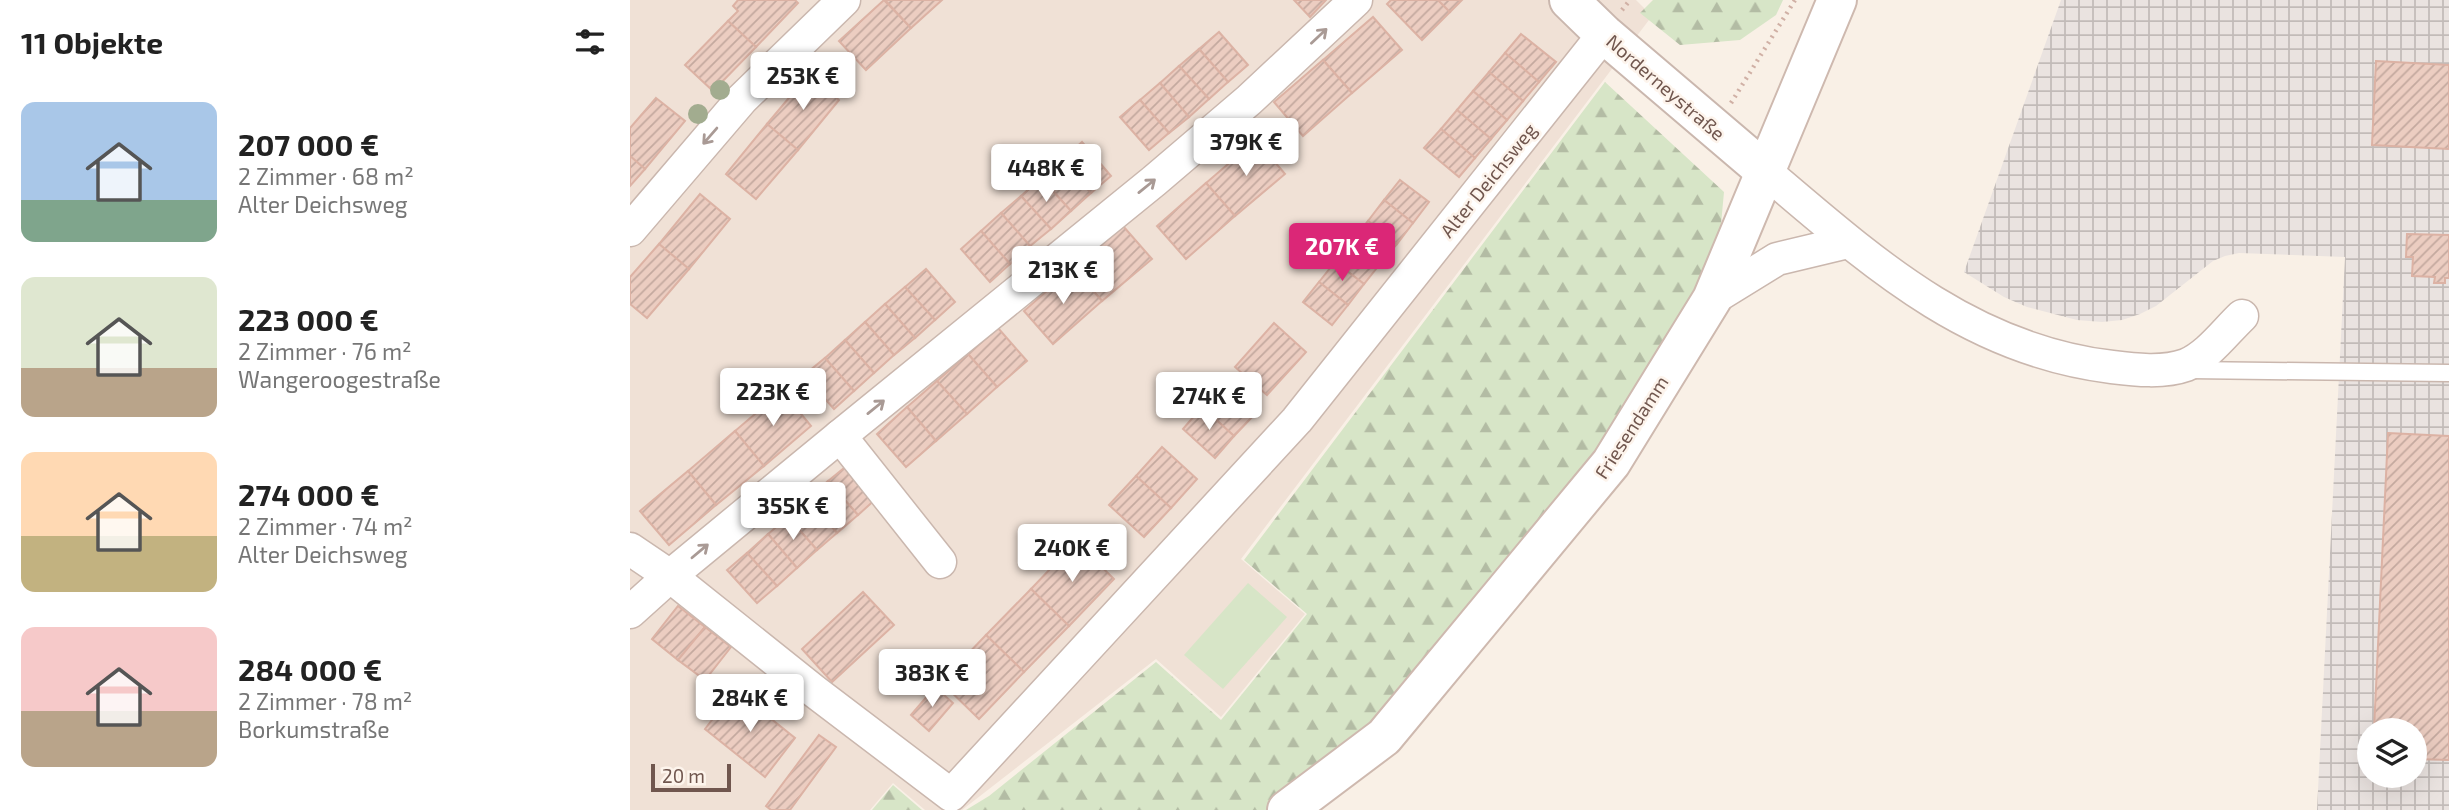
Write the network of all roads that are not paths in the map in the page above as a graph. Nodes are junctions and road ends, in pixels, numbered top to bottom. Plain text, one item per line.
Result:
1 (844, 0) edge
2 (1356, 0) edge
3 (1569, 0) edge
4 (1838, 0) edge
5 (1604, 34) junction
6 (1766, 172) junction
7 (630, 230) edge
8 (1848, 242) junction
9 (1713, 299) junction
10 (2242, 316) dead end
11 (2163, 369) junction
12 (2449, 373) edge
13 (840, 436) junction
14 (630, 549) edge
15 (940, 562) dead end
16 (670, 576) junction
17 (630, 612) edge
18 (1287, 810) edge

1 -> 7 street
13 -> 2 street
3 - 5 main road, Norderneystraße
4 - 6 main road, Friesendamm
5 - 6 main road, Norderneystraße
5 - 16 street, Alter Deichsweg
6 - 8 street
6 - 9 main road, Friesendamm
8 - 9 street
8 - 11 street
9 - 18 main road, Friesendamm
10 - 11 street
11 - 12 lane
13 - 15 street
16 -> 13 street
14 - 16 street
16 - 17 street

